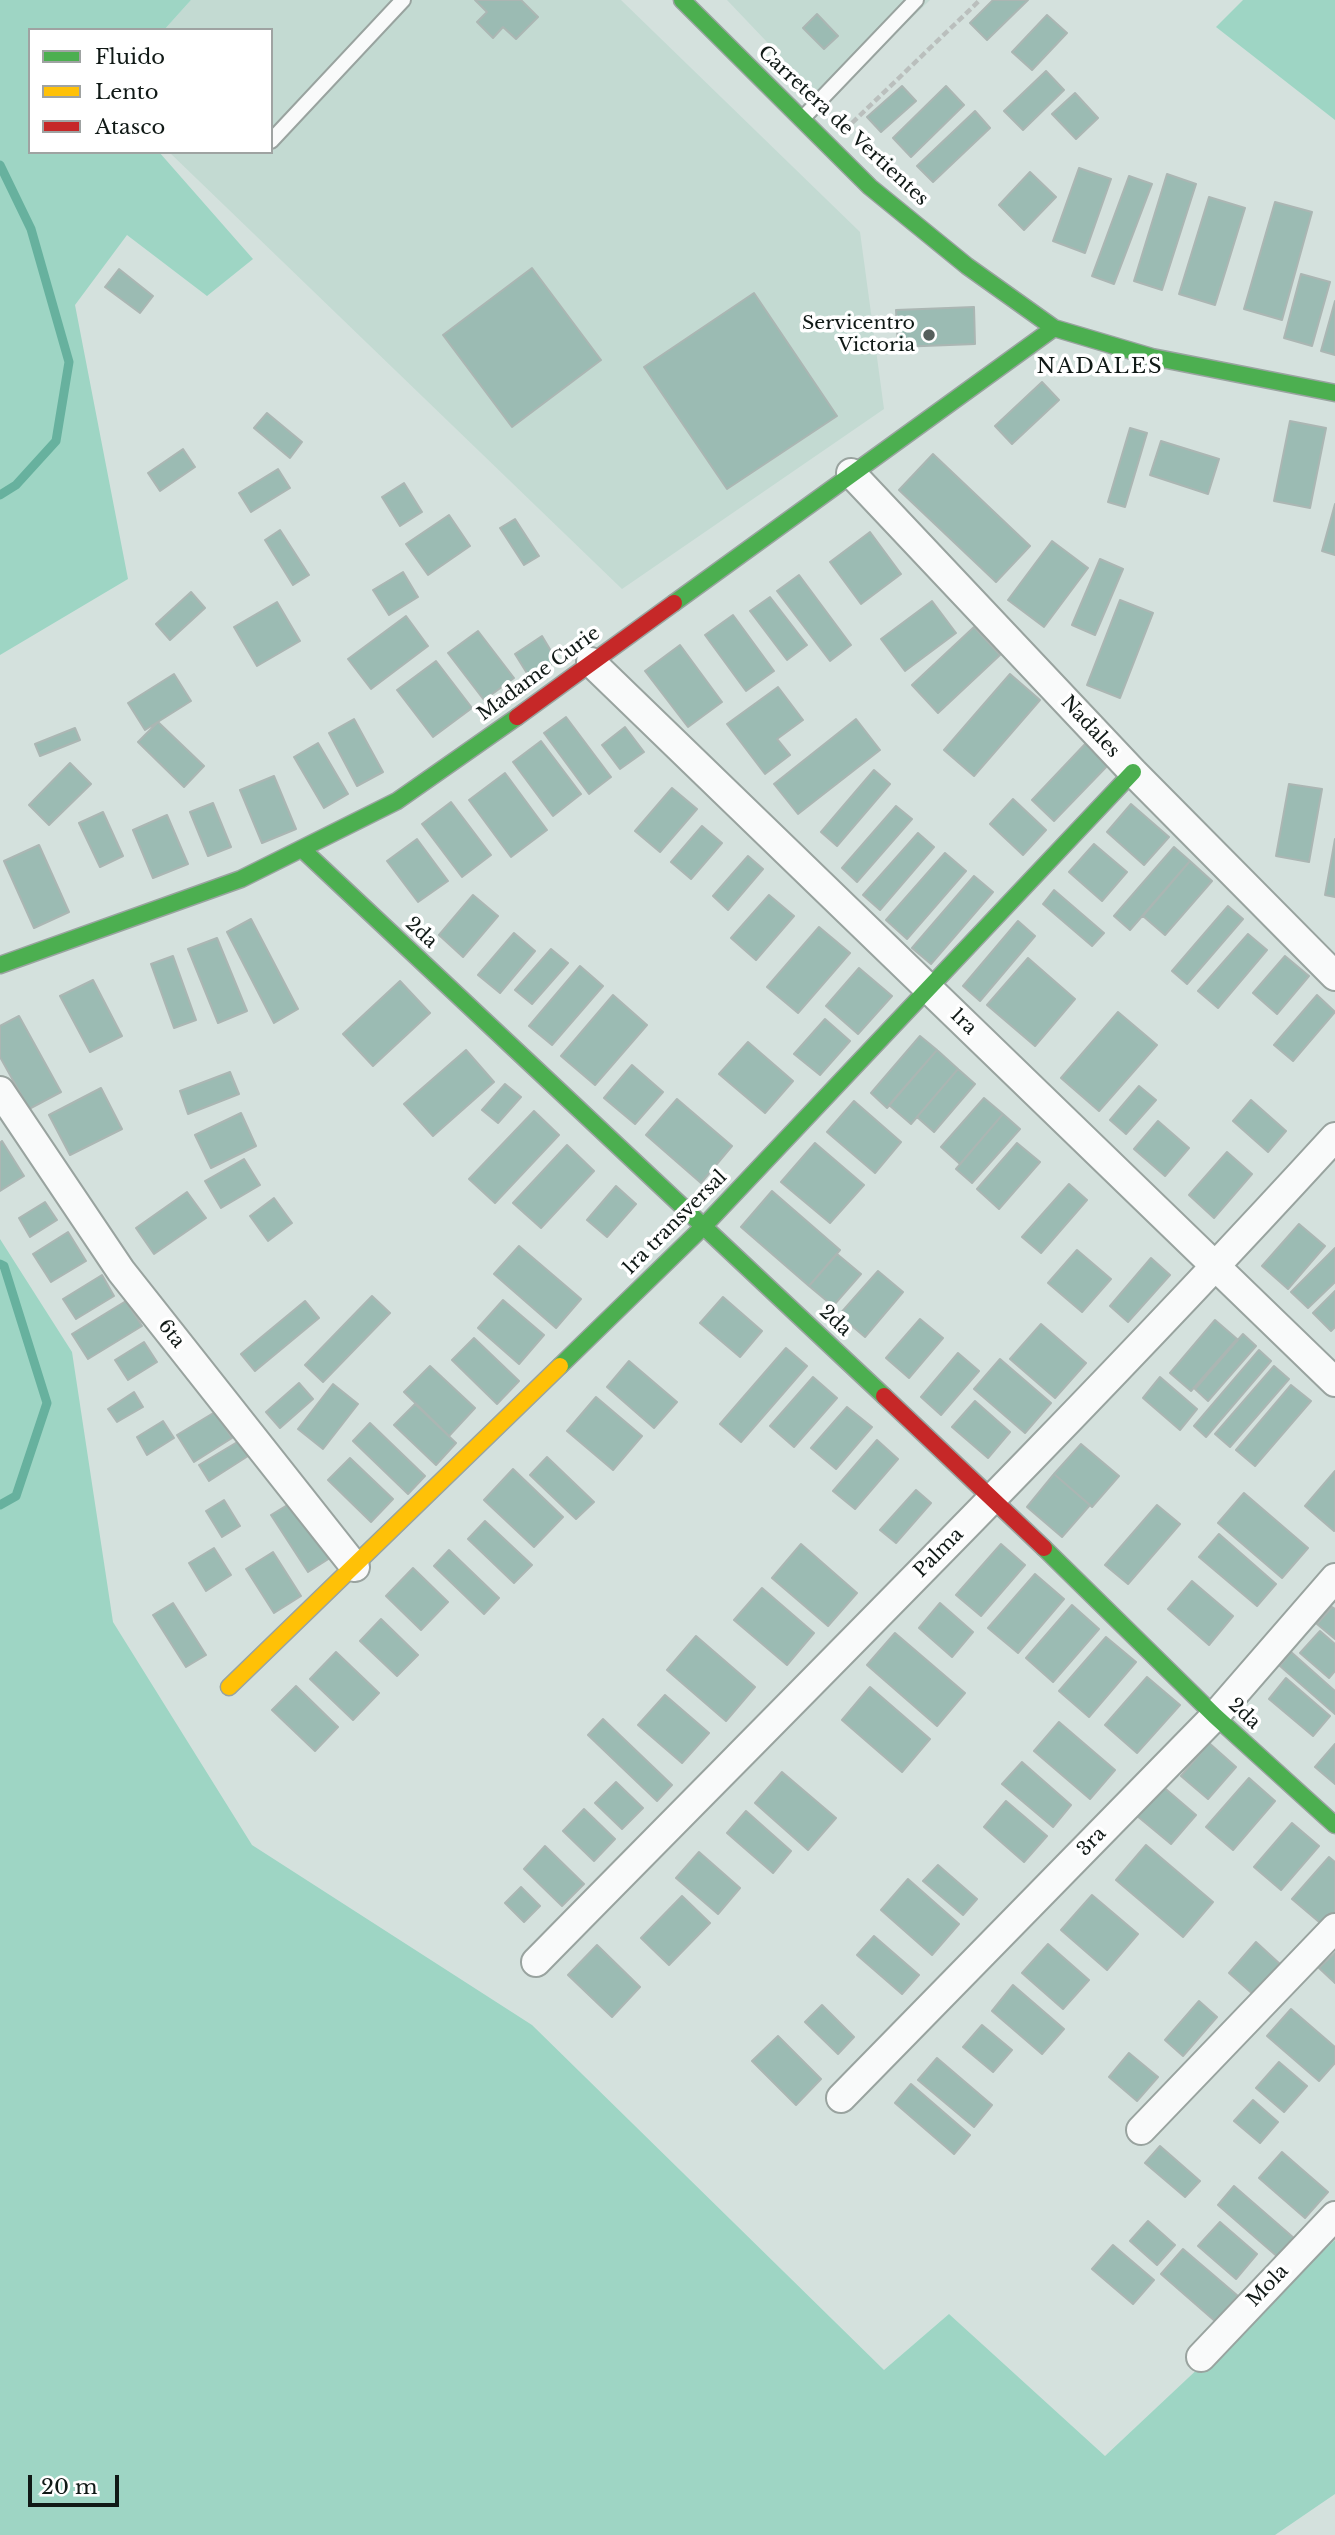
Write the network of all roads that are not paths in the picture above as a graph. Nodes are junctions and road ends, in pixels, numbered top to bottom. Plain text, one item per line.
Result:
1 (403, 0) edge
2 (682, 0) edge
3 (916, 0) edge
4 (801, 120) junction
5 (273, 139) edge
6 (1055, 328) junction
7 (1335, 393) edge
8 (851, 473) junction
9 (591, 663) junction
10 (1133, 772) junction
11 (303, 850) junction
12 (0, 965) edge
13 (1335, 976) edge
14 (930, 990) junction
15 (0, 1091) edge
16 (1335, 1137) edge
17 (703, 1227) junction
18 (1216, 1267) junction
19 (1335, 1382) edge
20 (993, 1498) junction
21 (355, 1567) junction
22 (1335, 1578) edge
23 (229, 1687) dead end
24 (1215, 1716) junction
25 (1335, 1825) edge
26 (1335, 1928) edge
27 (536, 1962) dead end
28 (841, 2098) dead end
29 (1140, 2130) dead end
30 (1335, 2216) edge
31 (1201, 2357) dead end

1 - 5 lane
2 - 4 street, Carretera de Vertientes
3 - 4 lane
4 - 6 street, Carretera de Vertientes
6 - 7 street, Carretera de Vertientes
6 - 8 street, Madame Curie
8 - 9 street, Madame Curie
8 - 10 street, Nadales
9 - 11 street, Madame Curie
9 - 14 street, 1ra
10 - 13 street, Nadales
10 - 14 street, 1ra transversal
11 - 12 street, Madame Curie
11 - 17 street, 2da
14 - 17 street, 1ra transversal
14 - 18 street, 1ra
15 - 21 street, 6ta
16 - 18 street, Palma
17 - 20 street, 2da
17 - 21 street, 1ra transversal
18 - 19 street, 1ra
18 - 20 street, Palma
20 - 24 street, 2da
20 - 27 street, Palma
21 - 23 street, 1ra transversal
22 - 24 street, 3ra
24 - 25 street, 2da
24 - 28 street, 3ra
26 - 29 street
30 - 31 street, Mola

